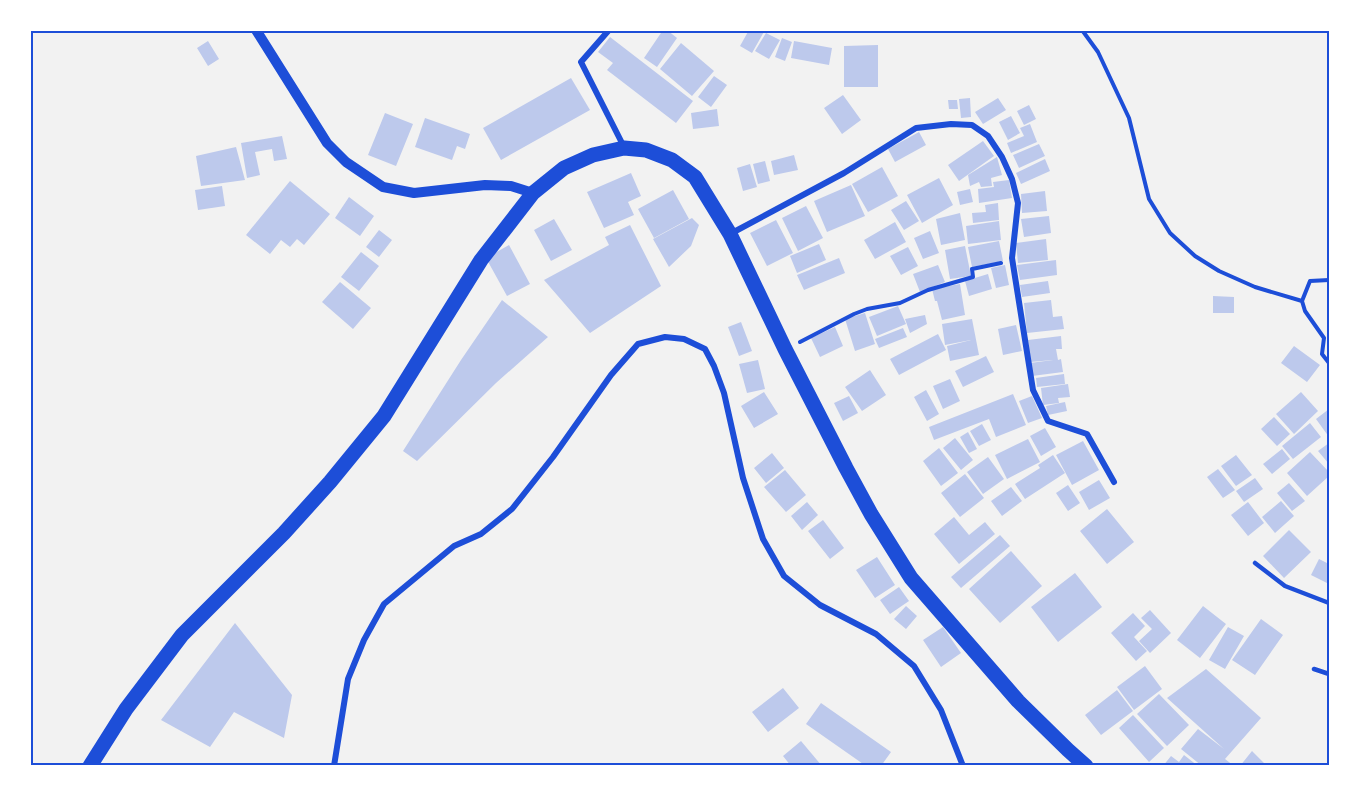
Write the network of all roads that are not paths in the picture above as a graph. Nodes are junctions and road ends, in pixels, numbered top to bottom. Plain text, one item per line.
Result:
1 (256, 30) edge
2 (609, 30) edge
3 (624, 148) junction
4 (533, 193) junction
5 (730, 234) junction
6 (1114, 482) dead end
7 (1255, 563) dead end
8 (1329, 603) edge
9 (1314, 669) dead end
10 (1329, 674) edge
11 (90, 766) edge
12 (334, 766) edge
13 (963, 766) edge
14 (1086, 766) edge

1 - 4 street
2 - 3 street
3 - 4 main road
3 - 5 main road
4 - 11 main road
5 - 6 street
5 - 14 main road
7 - 8 lane
9 - 10 lane
12 - 13 street

